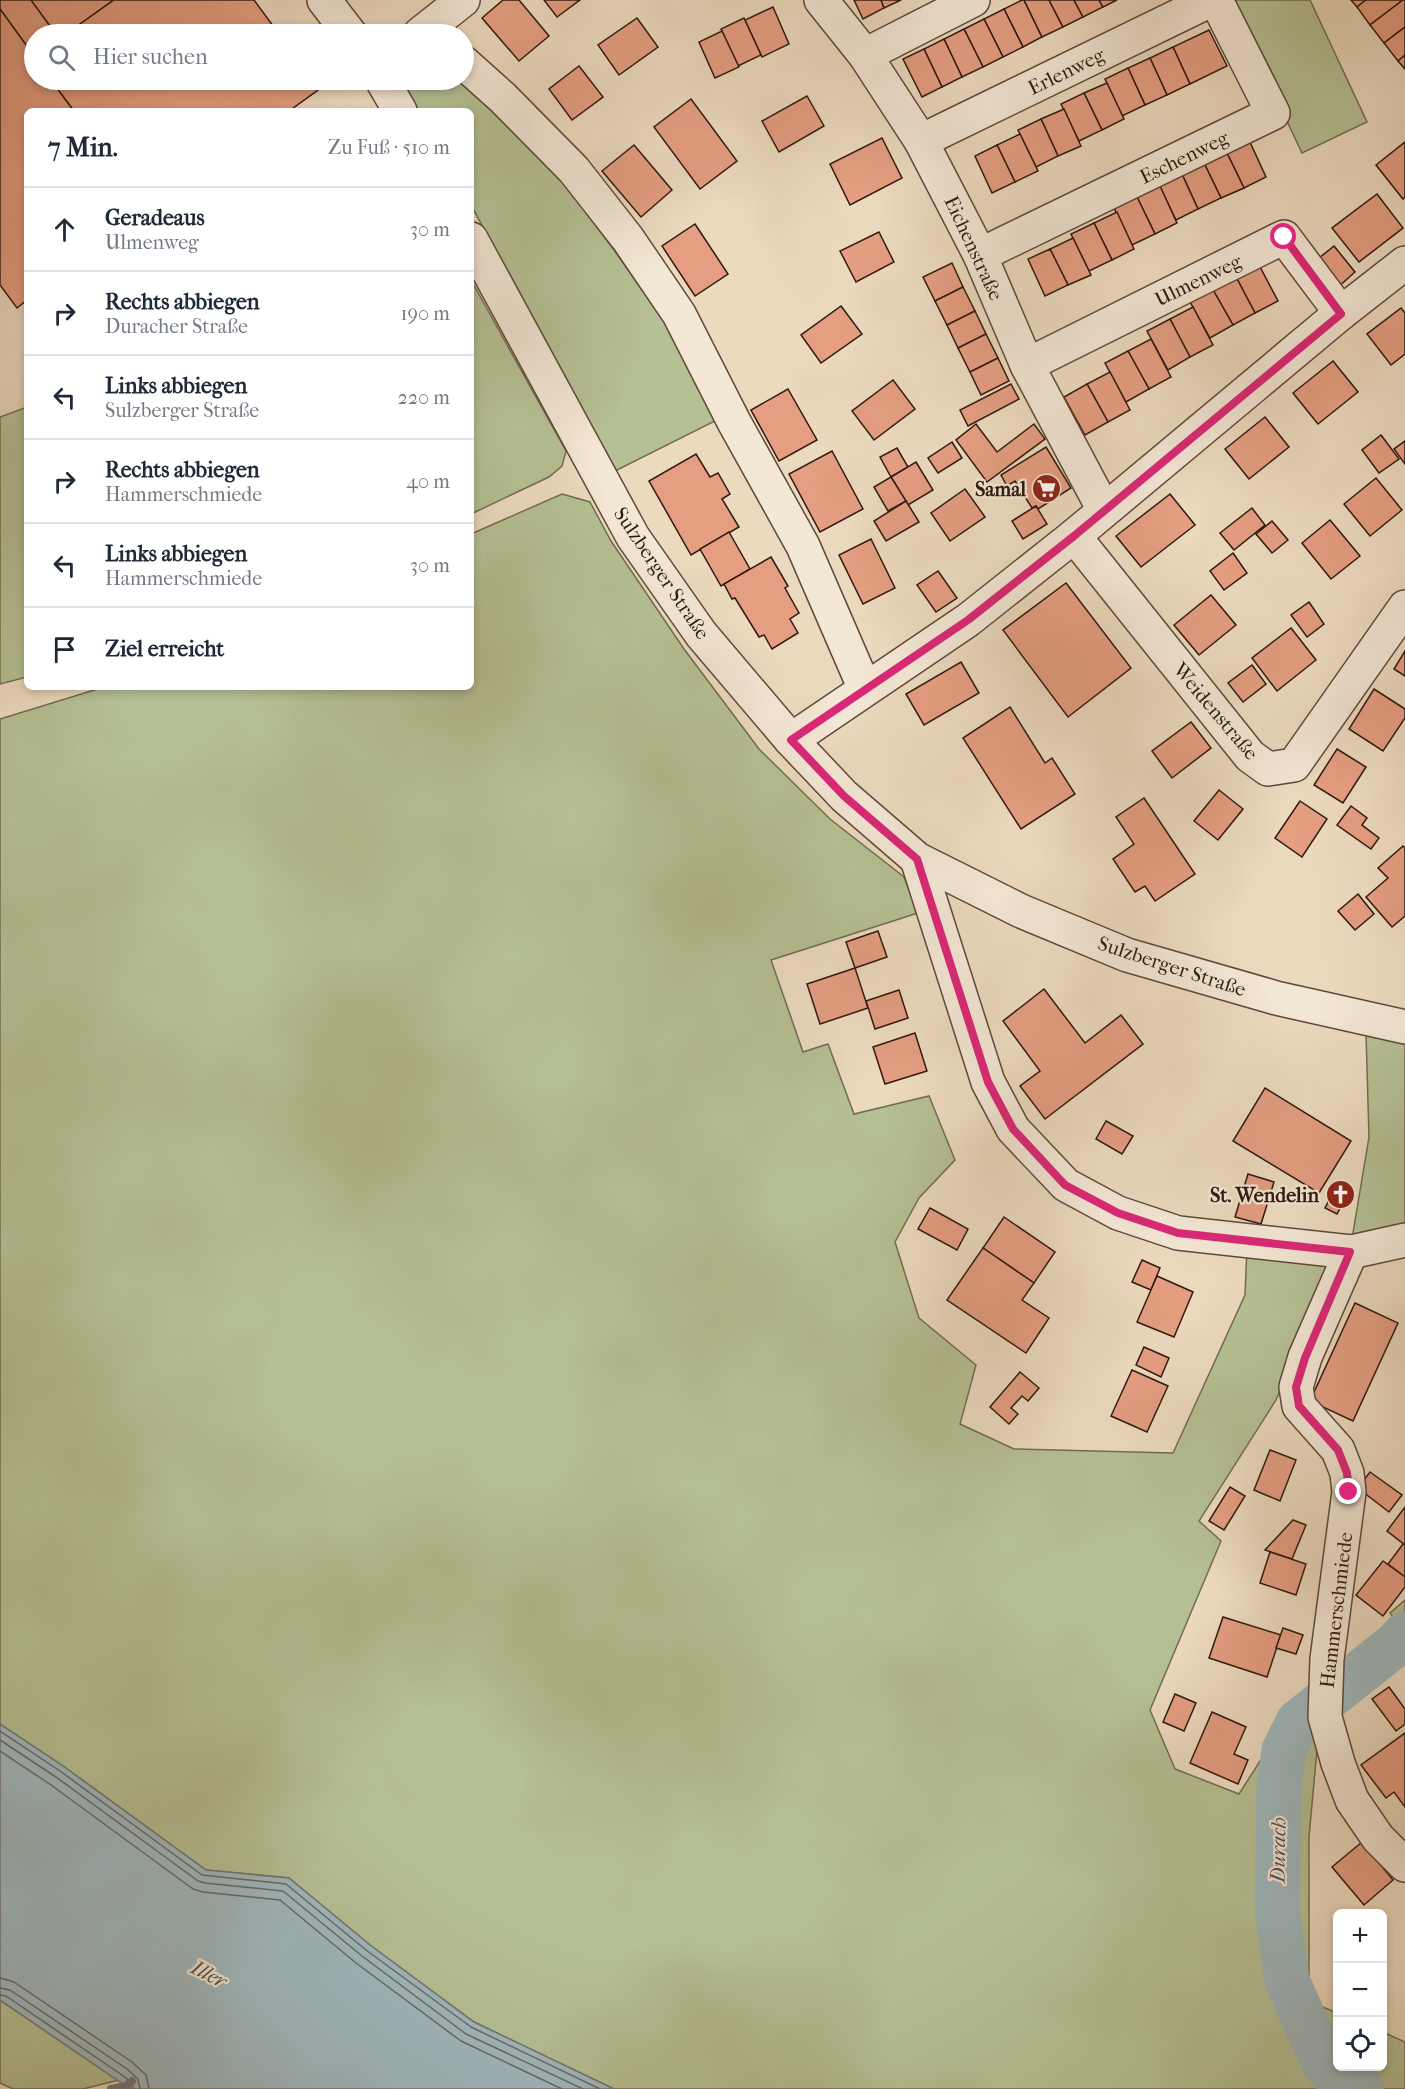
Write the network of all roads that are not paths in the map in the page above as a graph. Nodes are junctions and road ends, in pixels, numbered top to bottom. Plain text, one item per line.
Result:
1 (324, 0) edge
2 (463, 0) edge
3 (820, 0) edge
4 (974, 0) edge
5 (1213, 0) edge
6 (342, 24) edge
7 (436, 24) edge
8 (865, 55) junction
9 (474, 72) edge
10 (388, 90) edge
11 (398, 108) edge
12 (921, 141) junction
13 (474, 245) edge
14 (980, 255) junction
15 (1405, 263) edge
16 (1341, 314) junction
17 (1027, 365) junction
18 (1104, 510) junction
19 (1074, 536) junction
20 (1405, 608) edge
21 (865, 689) junction
22 (791, 740) junction
23 (917, 859) junction
24 (1405, 1027) edge
25 (1405, 1240) edge
26 (1350, 1252) junction
27 (1405, 1865) edge

1 - 6 street
2 - 7 street
3 - 8 street, Eichenstraße
4 - 8 street
5 - 12 street, Erlenweg
5 - 14 street, Eschenweg
8 - 12 street, Eichenstraße
9 - 21 street
10 - 11 street
12 - 14 street, Eichenstraße
13 - 22 street, Sulzberger Straße
14 - 17 street, Eichenstraße
15 - 16 street
16 - 17 street, Ulmenweg
16 - 18 street
17 - 18 street, Eichenstraße
18 - 19 street
19 - 20 street, Weidenstraße
19 - 21 street
21 - 22 street
22 - 23 street, Sulzberger Straße
23 - 24 street, Sulzberger Straße
23 - 26 street
25 - 26 street
26 - 27 street, Hammerschmiede

